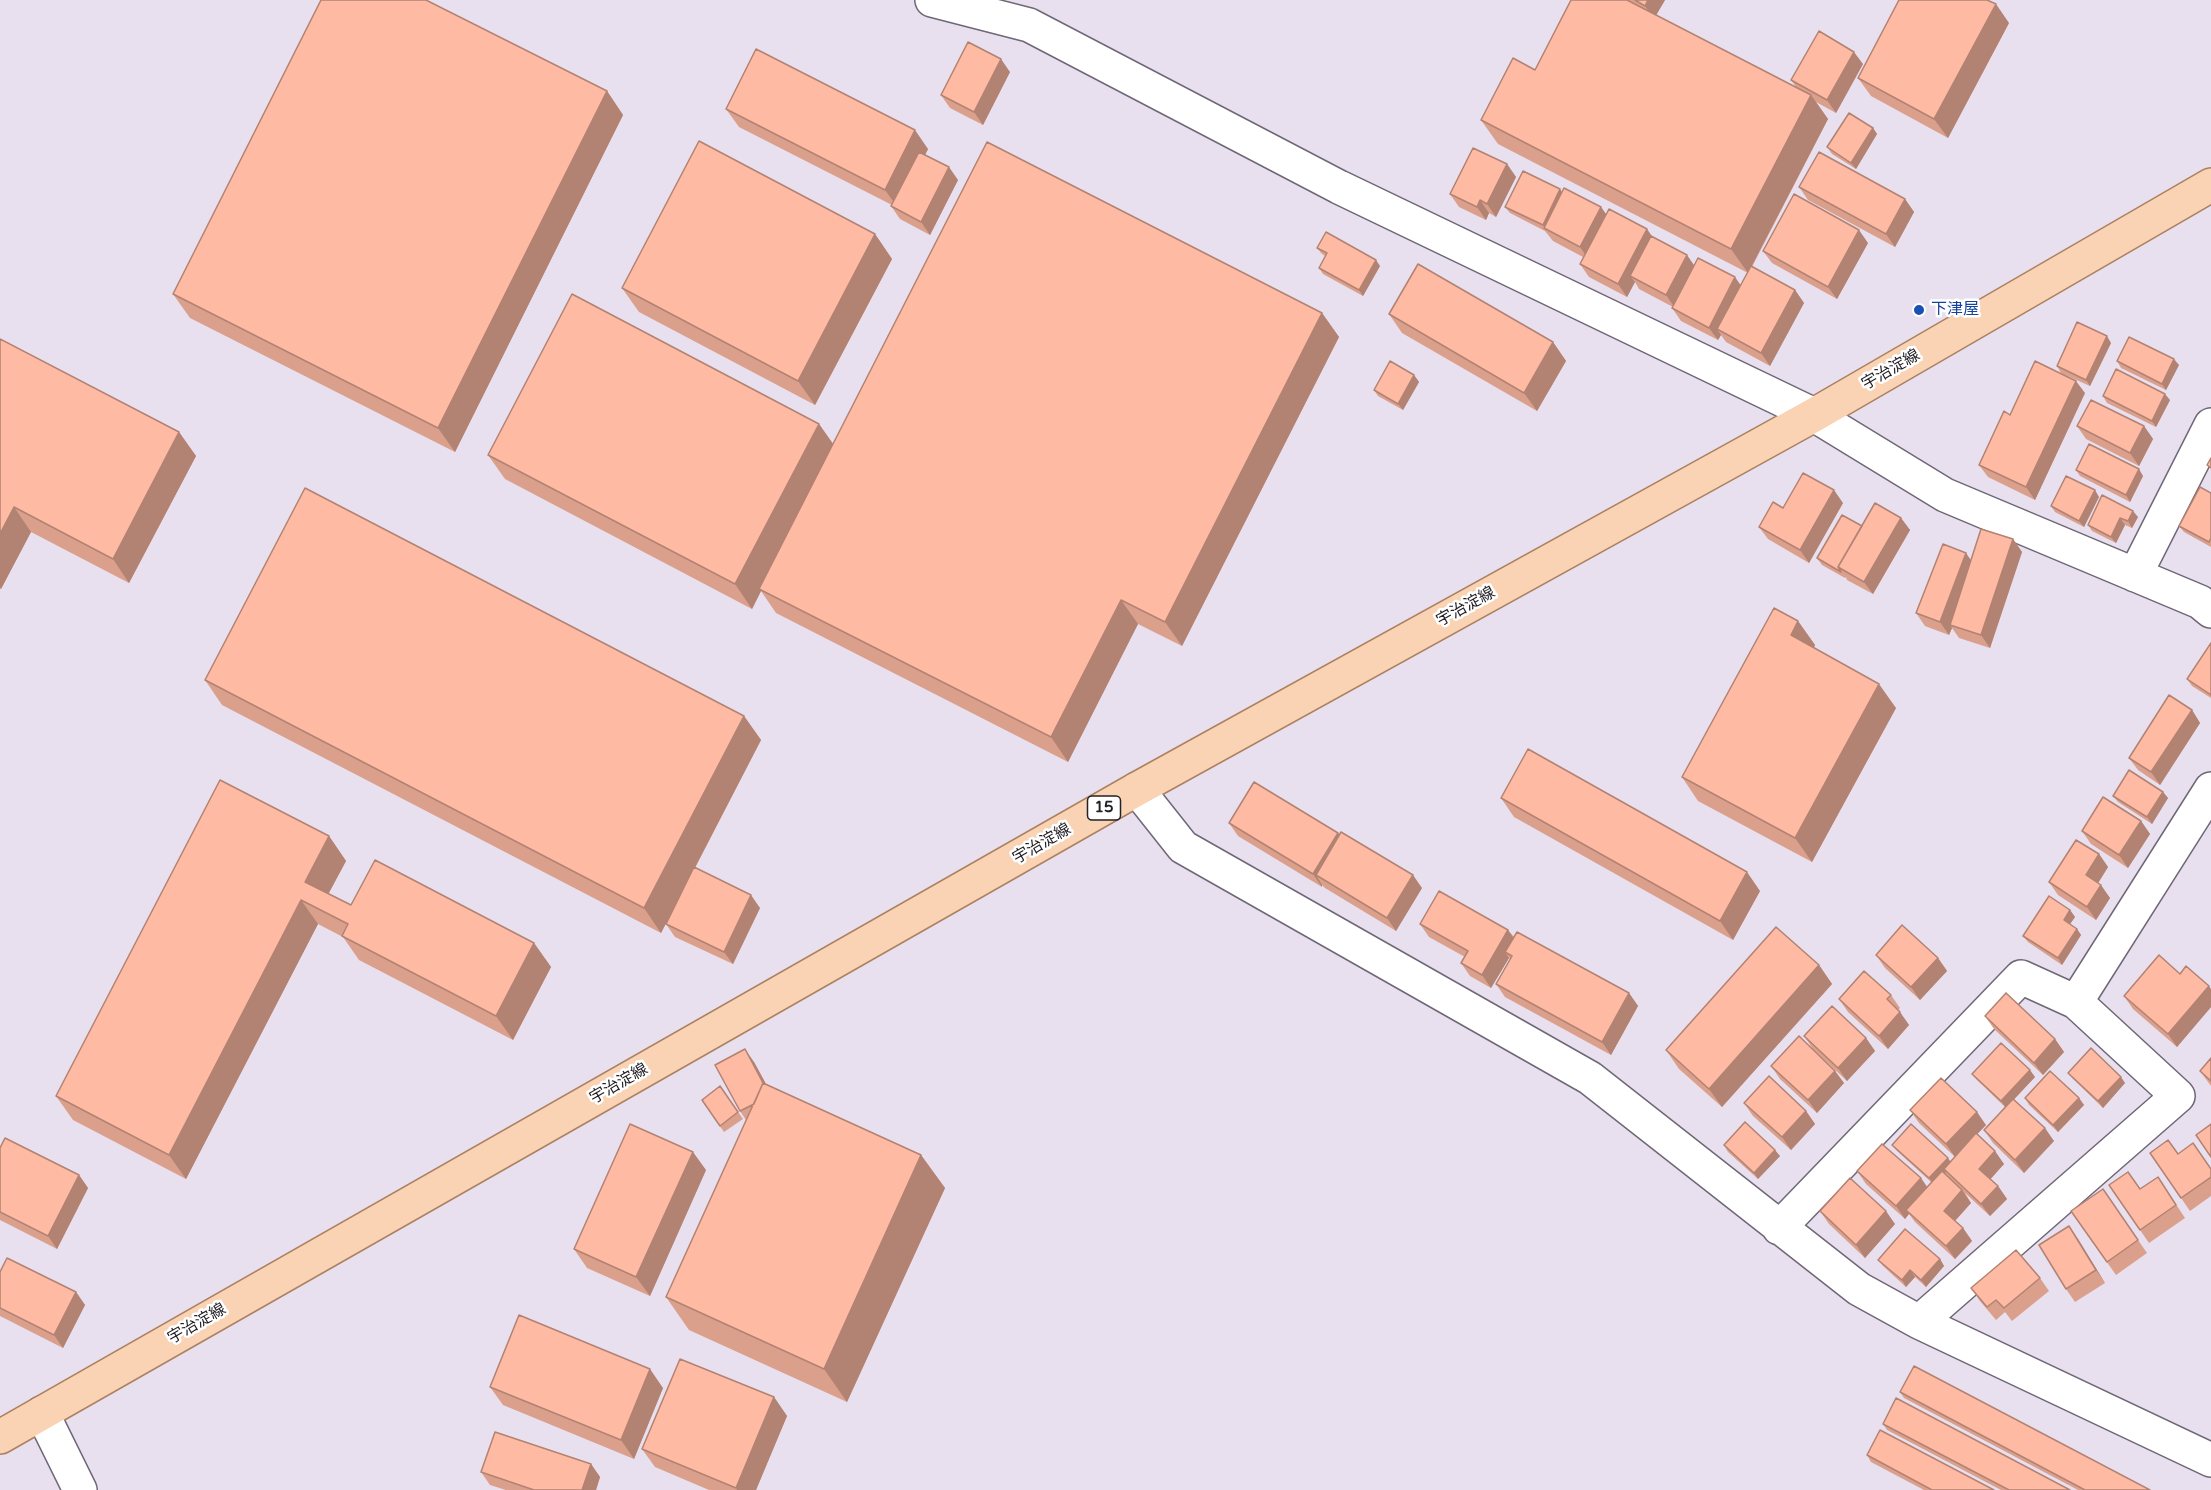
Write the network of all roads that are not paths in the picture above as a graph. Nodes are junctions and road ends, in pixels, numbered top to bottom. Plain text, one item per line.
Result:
1 (932, 0) edge
2 (2211, 184) edge
3 (1814, 415) junction
4 (2211, 425) edge
5 (2135, 575) junction
6 (2211, 611) edge
7 (1137, 789) junction
8 (2211, 789) edge
9 (2076, 1002) junction
10 (1779, 1228) junction
11 (1919, 1322) junction
12 (42, 1413) junction
13 (0, 1437) edge
14 (2211, 1460) edge
15 (80, 1490) edge

1 - 3 street
2 - 3 main road, 宇治淀線 / 15
3 - 5 street
3 - 7 main road, 宇治淀線 / 15
4 - 5 street
5 - 6 street
7 - 10 street
7 - 12 main road, 宇治淀線 / 15
8 - 9 street
9 - 10 street
9 - 11 street
10 - 11 street
11 - 14 street
12 - 13 main road, 宇治淀線 / 15
12 - 15 street

